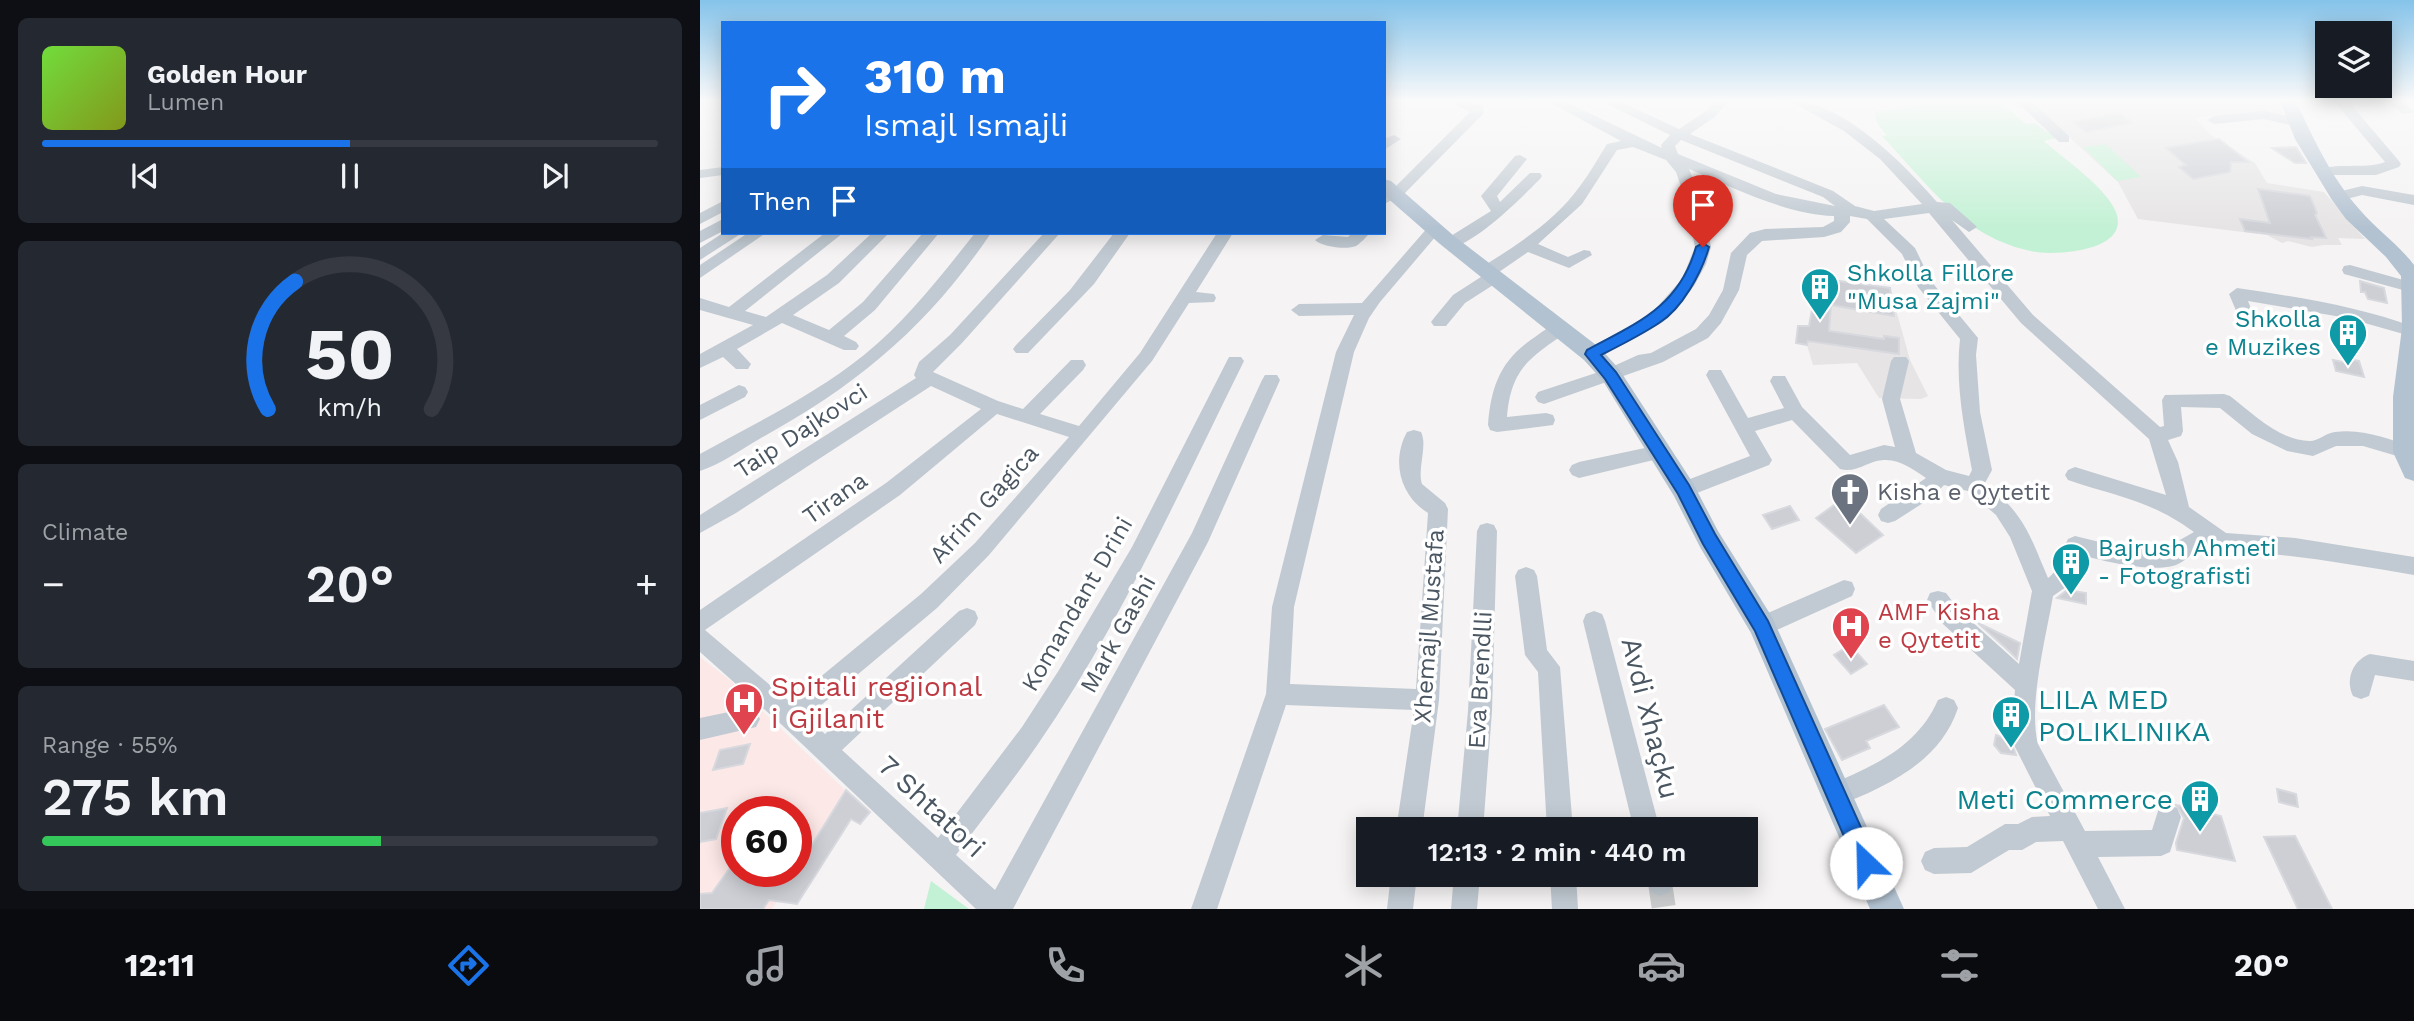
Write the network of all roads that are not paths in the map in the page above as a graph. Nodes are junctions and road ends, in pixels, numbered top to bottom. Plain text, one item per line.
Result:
1 (1443, 143) edge
2 (1628, 143) edge
3 (1638, 143) edge
4 (1669, 143) edge
5 (1701, 143) edge
6 (1869, 143) edge
7 (1881, 143) edge
8 (2307, 143) edge
9 (2377, 143) edge
10 (1671, 157) junction
11 (1520, 159) dead end
12 (721, 168) edge
13 (2323, 172) junction
14 (700, 174) edge
15 (1535, 177) dead end
16 (1387, 193) edge
17 (2339, 196) junction
18 (2414, 200) edge
19 (721, 207) edge
20 (1938, 207) junction
21 (1846, 211) junction
22 (1499, 212) junction
23 (1872, 216) junction
24 (700, 219) edge
25 (721, 225) edge
26 (1969, 227) dead end
27 (731, 235) edge
28 (755, 235) edge
29 (832, 235) edge
30 (879, 235) edge
31 (929, 235) edge
32 (982, 235) edge
33 (1050, 235) edge
34 (1121, 235) edge
35 (1225, 235) edge
36 (1360, 235) edge
37 (1443, 236) junction
38 (700, 238) edge
39 (1324, 240) dead end
40 (1526, 245) junction
41 (700, 255) edge
42 (1584, 256) dead end
43 (2350, 270) dead end
44 (700, 273) edge
45 (1491, 274) junction
46 (2411, 275) edge
47 (1185, 297) junction
48 (1208, 298) dead end
49 (700, 304) edge
50 (1366, 309) junction
51 (1299, 310) dead end
52 (732, 313) junction
53 (2246, 316) dead end
54 (774, 320) junction
55 (1440, 322) dead end
56 (1561, 328) junction
57 (2413, 330) edge
58 (831, 338) junction
59 (2047, 339) joint
60 (850, 346) dead end
61 (725, 349) junction
62 (1022, 349) dead end
63 (1592, 354) junction
64 (1236, 361) dead end
65 (1900, 361) dead end
66 (700, 362) edge
67 (742, 364) dead end
68 (1077, 365) dead end
69 (1611, 375) junction
70 (1715, 375) dead end
71 (929, 379) junction
72 (1271, 380) dead end
73 (1779, 382) dead end
74 (738, 392) dead end
75 (1544, 397) dead end
76 (992, 406) junction
77 (1796, 412) junction
78 (700, 413) edge
79 (1026, 417) junction
80 (1546, 420) dead end
81 (1743, 428) junction
82 (1083, 434) junction
83 (2157, 435) junction
84 (1415, 437) dead end
85 (1659, 452) junction
86 (1909, 457) junction
87 (2411, 459) edge
88 (700, 463) edge
89 (1579, 470) dead end
90 (2075, 475) dead end
91 (1940, 476) junction
92 (1974, 485) junction
93 (1684, 490) junction
94 (2172, 506) junction
95 (1888, 515) dead end
96 (700, 525) edge
97 (1487, 531) dead end
98 (2222, 541) junction
99 (2414, 566) edge
100 (1526, 576) dead end
101 (1844, 589) dead end
102 (2043, 591) junction
103 (1938, 600) dead end
104 (967, 618) dead end
105 (1594, 621) dead end
106 (700, 622) edge
107 (1762, 626) junction
108 (700, 638) edge
109 (2414, 671) edge
110 (2027, 686) junction
111 (2361, 688) dead end
112 (1278, 694) junction
113 (1427, 700) junction
114 (1946, 708) dead end
115 (790, 717) junction
116 (748, 719) dead end
117 (700, 729) edge
118 (826, 749) junction
119 (1836, 795) junction
120 (1411, 817) edge
121 (1471, 817) edge
122 (1559, 817) edge
123 (1644, 817) edge
124 (2168, 817) dead end
125 (2073, 836) junction
126 (939, 857) junction
127 (1934, 861) dead end
128 (1403, 887) edge
129 (1465, 887) edge
130 (1563, 887) edge
131 (997, 909) edge
132 (1204, 909) edge
133 (1400, 909) edge
134 (1464, 909) edge
135 (1564, 909) edge
136 (1887, 909) edge
137 (2112, 909) edge

1 - 16 street
2 - 40 street
3 - 10 street
4 - 10 street
5 - 21 street
6 - 20 street
7 - 20 street
8 - 13 main road
9 - 13 street
10 - 21 street
10 - 63 street
11 - 22 street
12 - 14 street
13 - 17 main road
15 - 22 street
16 - 37 main road
17 - 18 street
17 - 46 main road
19 - 24 street
20 - 23 street
20 - 26 street
20 - 59 street
21 - 23 street
21 - 69 street
22 - 37 street
23 - 92 street
25 - 38 street
27 - 41 street
28 - 44 street
29 - 52 street
30 - 54 street
31 - 58 street
32 - 88 street
33 - 71 street
34 - 62 street
35 - 47 street, Afrim Gagica
36 - 39 street
37 - 45 main road
37 - 50 street
40 - 42 street
40 - 45 street
43 - 46 street
45 - 55 street
45 - 56 main road
46 - 57 main road
47 - 48 street
47 - 82 street, Afrim Gagica
49 - 52 street
50 - 51 street
50 - 112 street
52 - 54 street
53 - 57 street
54 - 58 street
54 - 61 street
56 - 63 main road
56 - 80 street
57 - 87 main road
58 - 60 street
59 - 83 street
61 - 66 street
61 - 67 street
63 - 69 main road
64 - 126 street, Komandant Drini
65 - 86 street
68 - 79 street
69 - 75 street
69 - 85 main road
70 - 81 street
71 - 76 street
71 - 96 street, Taip Dajkovci
72 - 131 street, Mark Gashi
73 - 77 street
74 - 78 street
76 - 79 street
76 - 106 street, Tirana
77 - 81 street
77 - 86 street
79 - 82 street
81 - 93 street
82 - 115 street, Afrim Gagica
83 - 87 street
83 - 94 street
84 - 113 street, Xhemajl Mustafa
85 - 89 street
85 - 93 main road
86 - 91 street
90 - 94 street
91 - 92 street
91 - 95 street
92 - 102 street
93 - 107 main road
94 - 98 street
97 - 121 street, Eva Brendlli
98 - 99 street
98 - 102 street
100 - 122 street
101 - 107 street
102 - 110 street
103 - 110 street
104 - 118 street
105 - 123 street, Avdi Xhaçku
107 - 119 main road
108 - 115 street, 7 Shtatori
109 - 111 street
110 - 125 street
112 - 113 street
112 - 132 street
113 - 120 street, Xhemajl Mustafa
114 - 119 street
115 - 118 street, 7 Shtatori
116 - 117 street
118 - 126 street, 7 Shtatori
119 - 136 main road
124 - 125 street
125 - 127 street
125 - 137 street
126 - 131 street, 7 Shtatori
128 - 133 street
129 - 134 street
130 - 135 street

